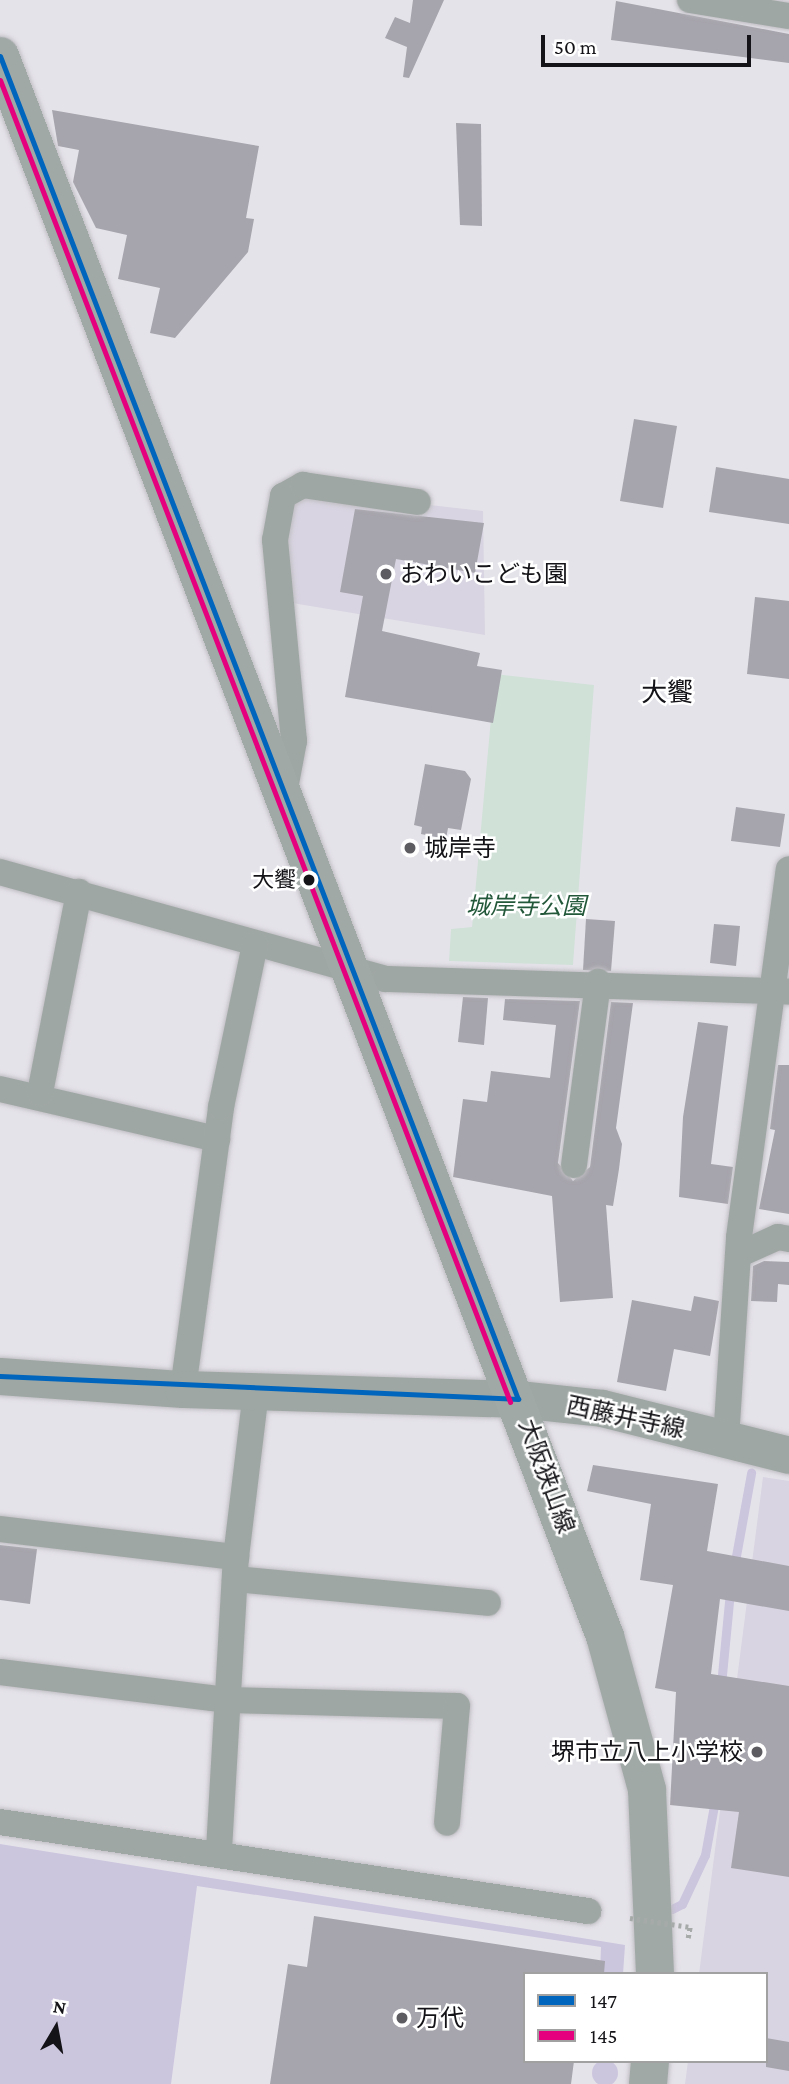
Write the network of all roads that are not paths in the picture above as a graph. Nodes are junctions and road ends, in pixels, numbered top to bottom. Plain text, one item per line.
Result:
1 (690, 0) edge
2 (789, 16) edge
3 (0, 56) edge
4 (418, 502) dead end
5 (283, 796) junction
6 (789, 869) edge
7 (0, 872) edge
8 (79, 892) junction
9 (256, 944) junction
10 (352, 972) junction
11 (598, 982) junction
12 (779, 990) edge
13 (0, 1089) edge
14 (40, 1093) junction
15 (217, 1139) junction
16 (574, 1165) dead end
17 (789, 1240) edge
18 (738, 1255) junction
19 (0, 1376) edge
20 (183, 1389) junction
21 (256, 1391) junction
22 (518, 1399) junction
23 (726, 1439) junction
24 (789, 1455) edge
25 (0, 1529) edge
26 (236, 1568) junction
27 (488, 1603) dead end
28 (0, 1672) edge
29 (228, 1700) junction
30 (0, 1822) edge
31 (447, 1823) dead end
32 (219, 1850) junction
33 (588, 1911) dead end
34 (655, 1972) edge
35 (650, 2063) edge
36 (648, 2084) edge

1 - 2 street
3 - 5 main road, 大阪狭山線
4 - 5 street
5 - 10 main road, 大阪狭山線
6 - 12 street
7 - 8 street
8 - 9 street
8 - 14 street
9 - 10 street
9 - 15 street
10 - 11 street
10 - 22 main road, 大阪狭山線
11 - 12 street
11 - 16 street
12 - 18 street
13 - 14 street
14 - 15 street
15 - 20 street
17 - 18 street
18 - 23 street
19 - 20 main road, 西藤井寺線
20 - 21 main road, 西藤井寺線
21 - 22 main road, 西藤井寺線
21 - 26 street
22 - 23 main road, 西藤井寺線
22 - 34 main road, 大阪狭山線
23 - 24 main road, 西藤井寺線
25 - 26 street
26 - 27 street
26 - 29 street
28 - 29 street
29 - 31 street
29 - 32 street
30 - 32 street
32 - 33 street
35 - 36 main road

